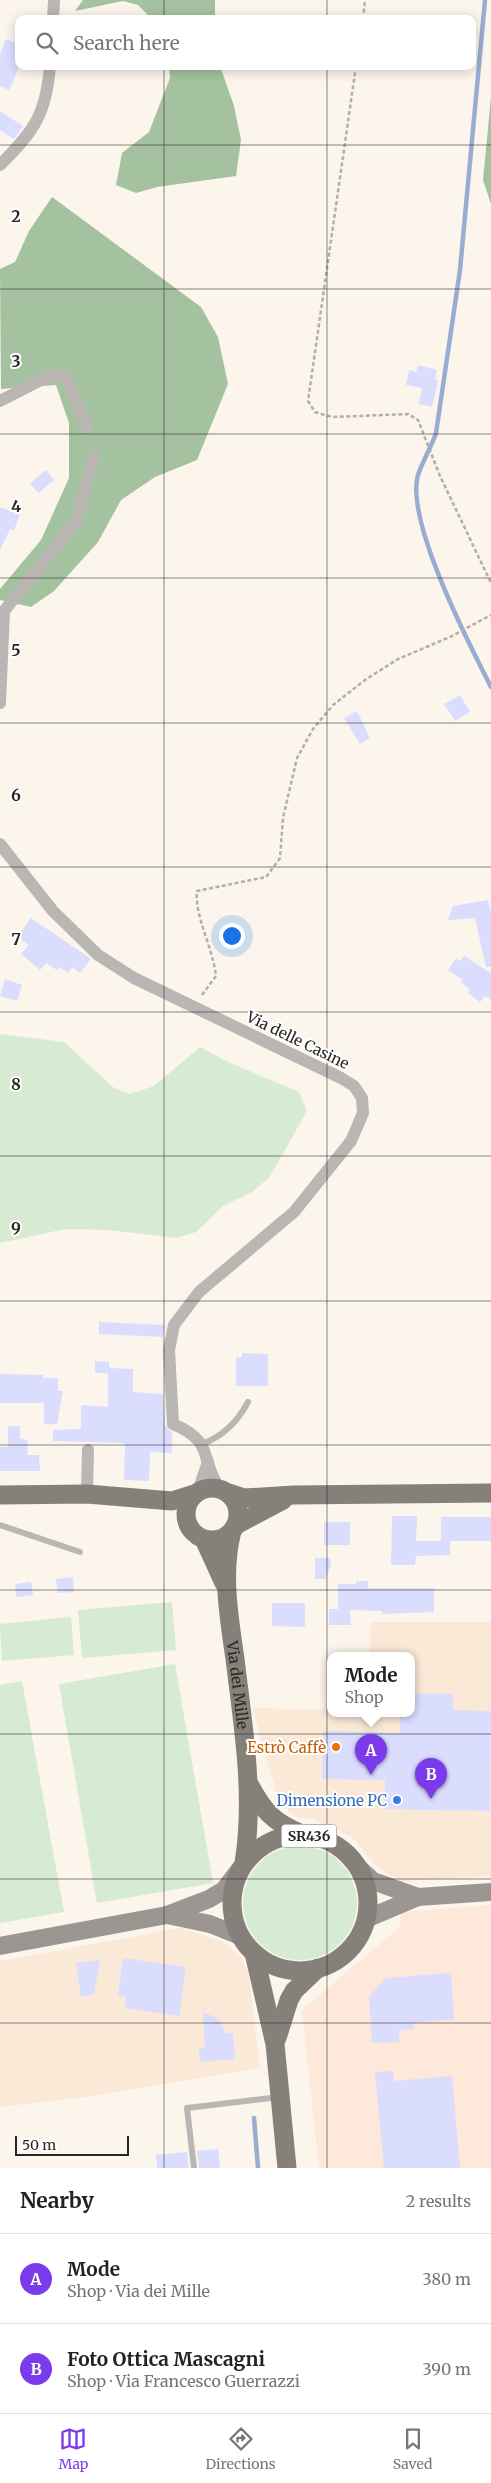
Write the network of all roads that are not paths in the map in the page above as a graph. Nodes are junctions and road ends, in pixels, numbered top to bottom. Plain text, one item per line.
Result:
1 (54, 0) edge
2 (53, 15) edge
3 (49, 70) edge
4 (0, 165) edge
5 (0, 401) edge
6 (87, 427) dead end
7 (94, 457) dead end
8 (0, 703) edge
9 (0, 844) edge
10 (248, 1402) dead end
11 (202, 1444) junction
12 (88, 1450) dead end
13 (208, 1462) junction
14 (225, 1491) junction
15 (196, 1493) junction
16 (87, 1494) junction
17 (491, 1494) edge
18 (0, 1495) edge
19 (294, 1495) junction
20 (139, 1499) junction
21 (0, 1525) edge
22 (188, 1526) junction
23 (234, 1528) junction
24 (204, 1539) junction
25 (80, 1552) dead end
26 (225, 1586) junction
27 (249, 1784) junction
28 (302, 1834) junction
29 (242, 1866) junction
30 (359, 1868) junction
31 (491, 1892) edge
32 (418, 1898) junction
33 (167, 1915) junction
34 (366, 1920) junction
35 (240, 1936) junction
36 (0, 1946) edge
37 (254, 1953) junction
38 (318, 1968) junction
39 (275, 2044) junction
40 (280, 2097) junction
41 (194, 2168) edge
42 (287, 2168) edge

1 - 2 street
3 - 4 street
5 - 6 street
7 - 8 street
9 - 11 street, Via delle Casine
10 - 11 lane
11 - 13 street
12 - 16 street
13 - 14 street
13 - 15 street
14 - 15 main road
14 - 19 main road
14 - 23 main road
15 - 20 main road
15 - 22 main road
16 - 18 main road
16 - 20 main road
17 - 19 main road
19 - 23 main road
20 - 22 main road
21 - 25 lane
22 - 24 main road
23 - 24 main road
23 - 26 main road, Via dei Mille / SR436
24 - 26 main road, Via dei Mille / SR436
26 - 27 main road, Via dei Mille / SR436
27 - 28 main road, Via dei Mille / SR436
27 - 29 main road, Via dei Mille / SR436
28 - 29 main road, SR436
28 - 30 main road, SR436
29 - 33 main road
29 - 35 main road, SR436
30 - 32 main road
30 - 34 main road, SR436
31 - 32 main road
32 - 34 main road
33 - 35 main road
33 - 36 main road
34 - 38 main road, SR436
35 - 37 main road, SR436
37 - 38 main road, SR436
37 - 39 main road, SR436
38 - 39 main road, SR436
39 - 40 main road, SR436
40 - 41 lane
40 - 42 main road, SR436

